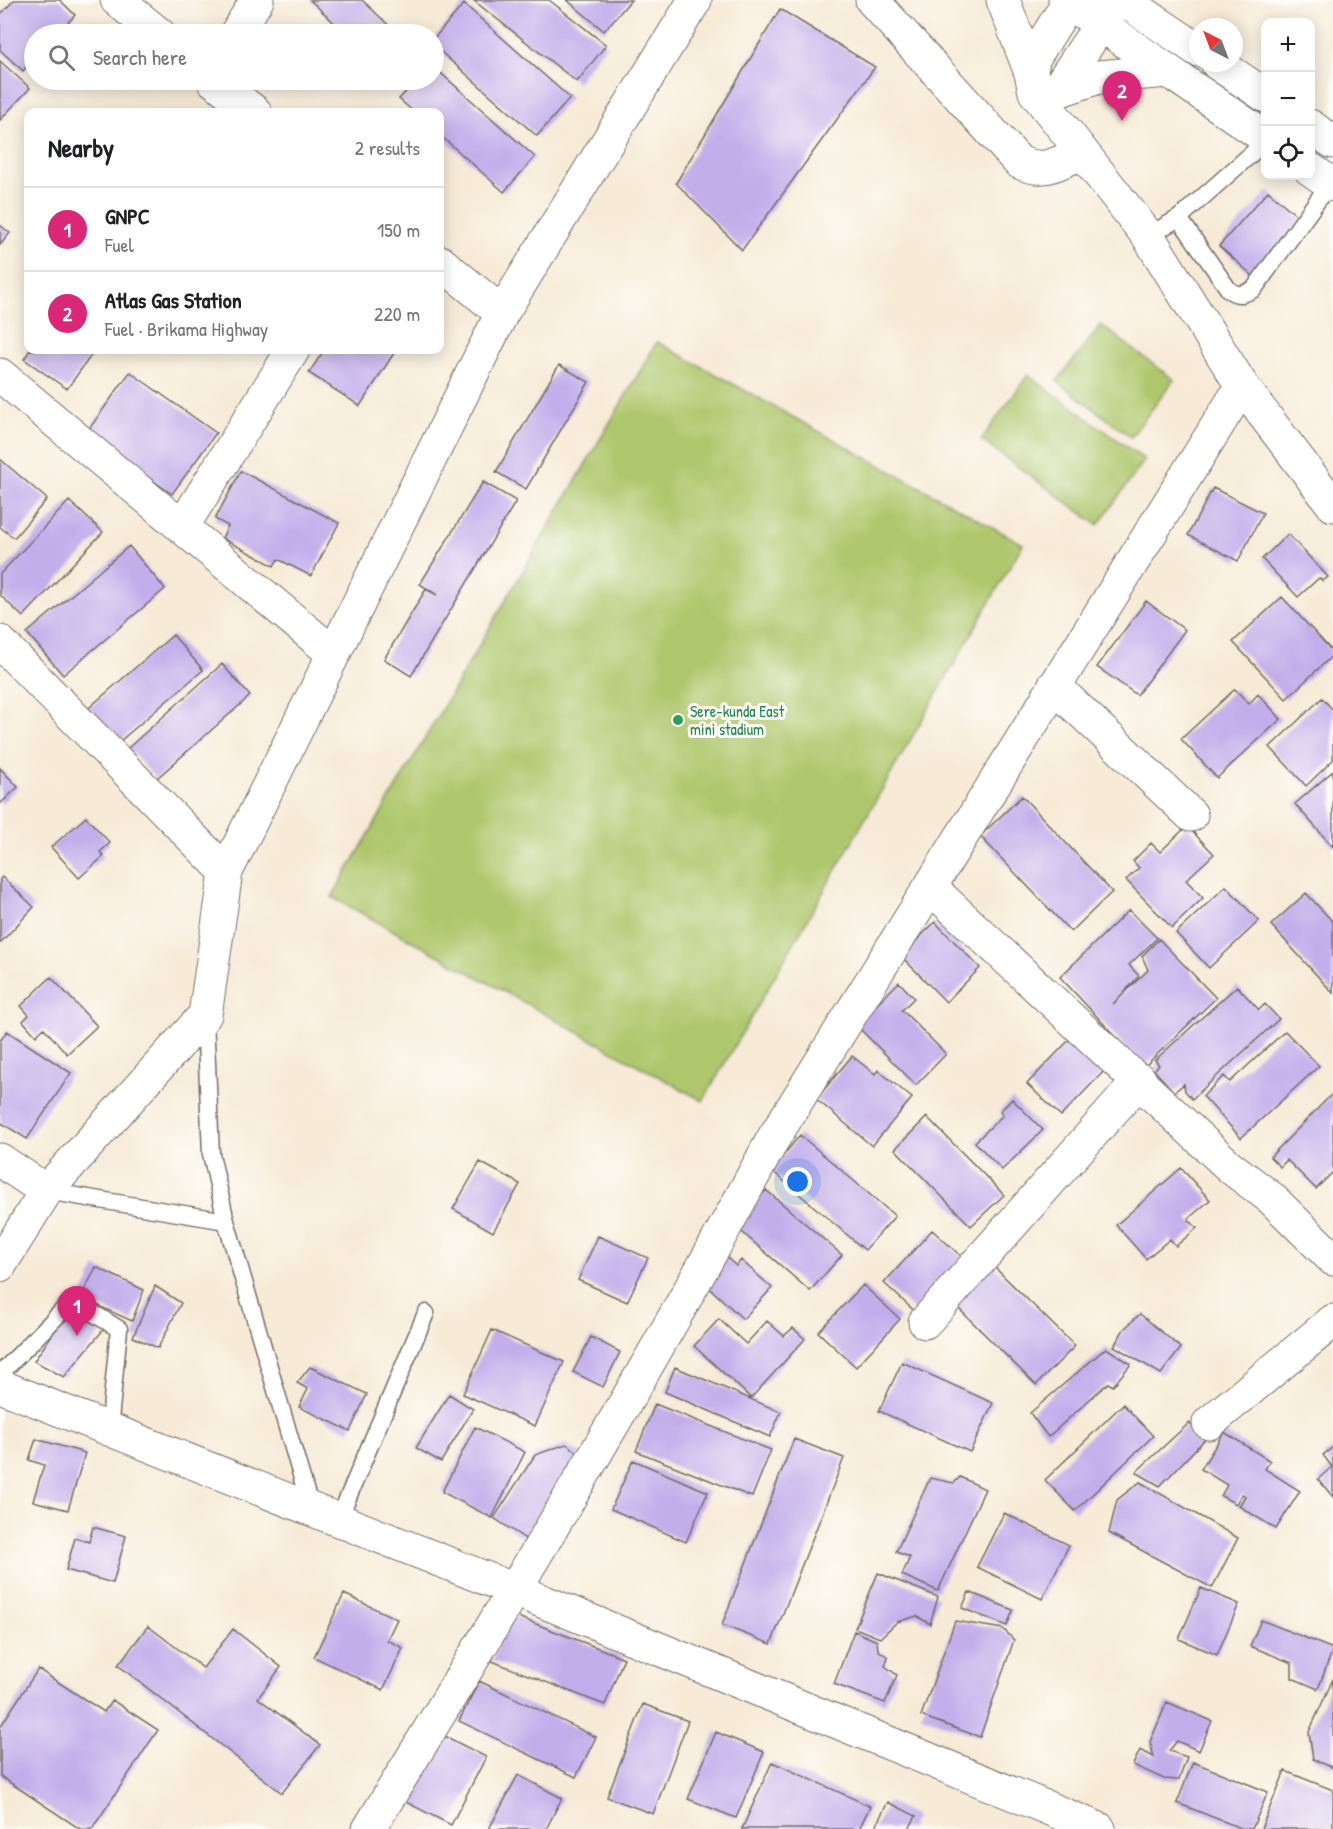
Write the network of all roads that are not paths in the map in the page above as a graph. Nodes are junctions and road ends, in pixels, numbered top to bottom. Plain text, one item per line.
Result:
1 (117, 0) edge
2 (257, 0) edge
3 (695, 0) edge
4 (872, 0) edge
5 (1003, 0) edge
6 (1124, 0) edge
7 (1067, 1) edge
8 (1108, 13) edge
9 (147, 24) edge
10 (242, 24) edge
11 (1189, 44) edge
12 (1168, 71) junction
13 (1230, 72) edge
14 (226, 90) edge
15 (1044, 90) junction
16 (1261, 93) edge
17 (250, 108) edge
18 (1315, 129) edge
19 (1261, 136) edge
20 (1333, 142) edge
21 (1261, 144) edge
22 (1081, 153) junction
23 (1327, 179) edge
24 (1179, 218) junction
25 (1148, 236) junction
26 (444, 265) edge
27 (502, 313) junction
28 (290, 354) edge
29 (0, 375) edge
30 (1242, 386) junction
31 (1333, 505) edge
32 (182, 527) junction
33 (0, 642) edge
34 (334, 654) junction
35 (1054, 686) junction
36 (1191, 815) dead end
37 (226, 872) junction
38 (930, 887) junction
39 (205, 1015) junction
40 (1140, 1080) junction
41 (0, 1160) edge
42 (46, 1191) junction
43 (226, 1221) junction
44 (1333, 1259) edge
45 (0, 1264) edge
46 (426, 1313) dead end
47 (1333, 1321) edge
48 (925, 1322) dead end
49 (0, 1374) edge
50 (0, 1386) edge
51 (1209, 1423) dead end
52 (109, 1430) junction
53 (325, 1515) junction
54 (515, 1590) junction
55 (369, 1829) edge
56 (1099, 1829) edge

1 - 9 main road
2 - 10 main road
3 - 27 main road
4 - 22 main road
5 - 15 main road
6 - 11 main road
7 - 8 main road
7 - 15 main road
8 - 12 main road
8 - 15 main road
12 - 15 main road
12 - 19 main road
13 - 16 main road
14 - 17 main road
15 - 22 main road
18 - 20 main road
21 - 24 lane
22 - 25 main road
23 - 24 lane
24 - 25 lane
25 - 30 main road
26 - 27 main road
27 - 34 main road
28 - 32 main road
29 - 32 main road
30 - 31 main road
30 - 35 main road
32 - 34 main road
33 - 37 main road
34 - 37 main road
35 - 36 main road
35 - 38 main road
37 - 39 main road
38 - 40 main road
38 - 54 main road
39 - 42 main road
39 - 43 lane
40 - 44 main road
40 - 48 main road
41 - 42 main road
42 - 43 lane
42 - 45 main road
43 - 53 lane
46 - 53 lane
47 - 51 main road
49 - 52 lane
50 - 52 main road
52 - 53 main road
53 - 54 main road
54 - 55 main road
54 - 56 main road

